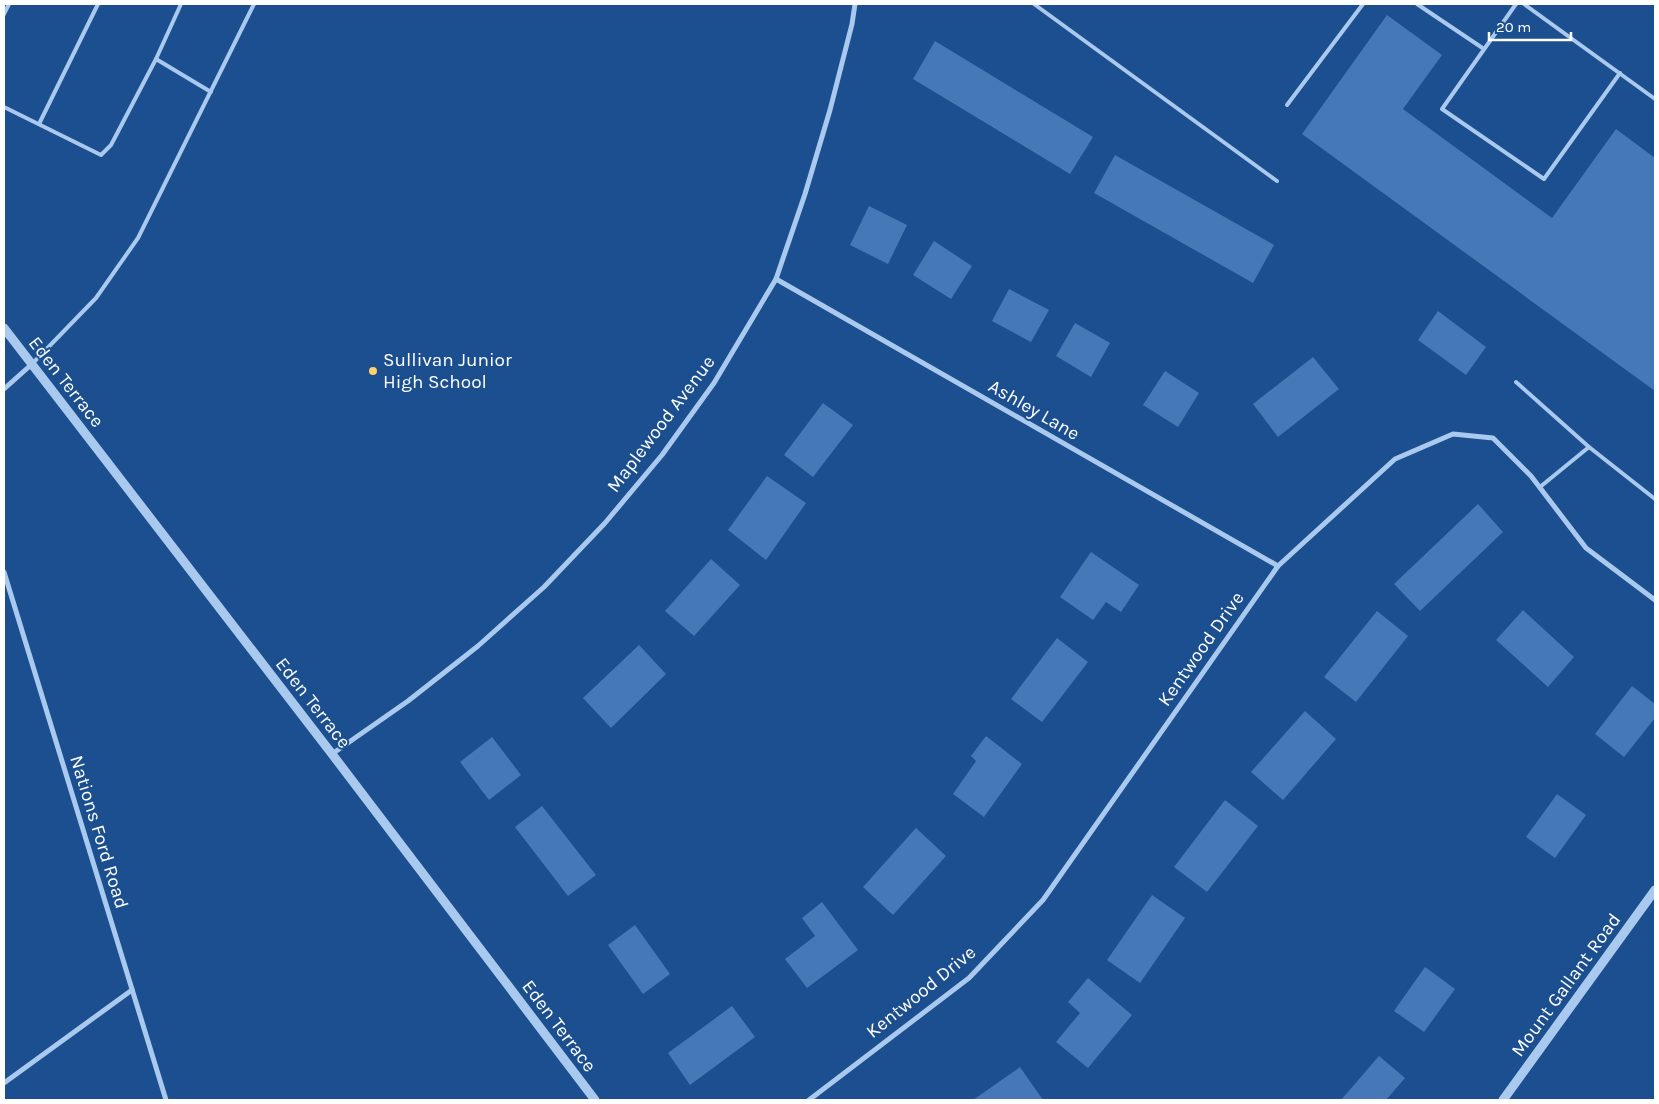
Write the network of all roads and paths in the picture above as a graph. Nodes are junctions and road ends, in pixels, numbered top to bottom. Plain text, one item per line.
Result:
1 (9, 4) edge
2 (98, 4) edge
3 (181, 4) edge
4 (254, 4) edge
5 (855, 4) edge
6 (1034, 4) edge
7 (1364, 4) edge
8 (1417, 4) edge
9 (1516, 4) edge
10 (1524, 4) edge
11 (4, 14) edge
12 (1484, 49) junction
13 (156, 59) junction
14 (1620, 73) junction
15 (211, 92) junction
16 (1655, 99) edge
17 (1287, 105) dead end
18 (4, 106) edge
19 (38, 124) junction
20 (1277, 181) dead end
21 (776, 279) junction
22 (4, 328) edge
23 (32, 364) junction
24 (1516, 382) dead end
25 (4, 389) edge
26 (1589, 447) junction
27 (1540, 487) junction
28 (1655, 499) edge
29 (1278, 566) junction
30 (4, 572) edge
31 (1655, 600) edge
32 (332, 754) junction
33 (1655, 890) edge
34 (132, 990) junction
35 (4, 1083) edge
36 (166, 1100) edge
37 (595, 1100) edge
38 (809, 1100) edge
39 (1503, 1100) edge

1 - 11 lane
2 - 19 lane
3 - 13 lane
4 - 15 lane
5 - 21 street, Maplewood Avenue
6 - 20 lane
7 - 17 lane
8 - 12 lane
9 - 12 lane
10 - 14 lane
12 - 14 lane
13 - 15 lane
13 - 19 lane
14 - 16 lane
15 - 23 lane
18 - 19 lane
21 - 29 street, Ashley Lane
21 - 32 street, Maplewood Avenue
22 - 23 street, Eden Terrace
23 - 25 street
23 - 32 street, Eden Terrace
24 - 26 lane
26 - 27 lane
26 - 28 lane
27 - 29 street, Kentwood Drive
27 - 31 street, Kentwood Drive
29 - 38 street, Kentwood Drive
30 - 34 street, Nations Ford Road
32 - 37 street, Eden Terrace
33 - 39 street, Mount Gallant Road
34 - 35 street
34 - 36 street, Nations Ford Road

